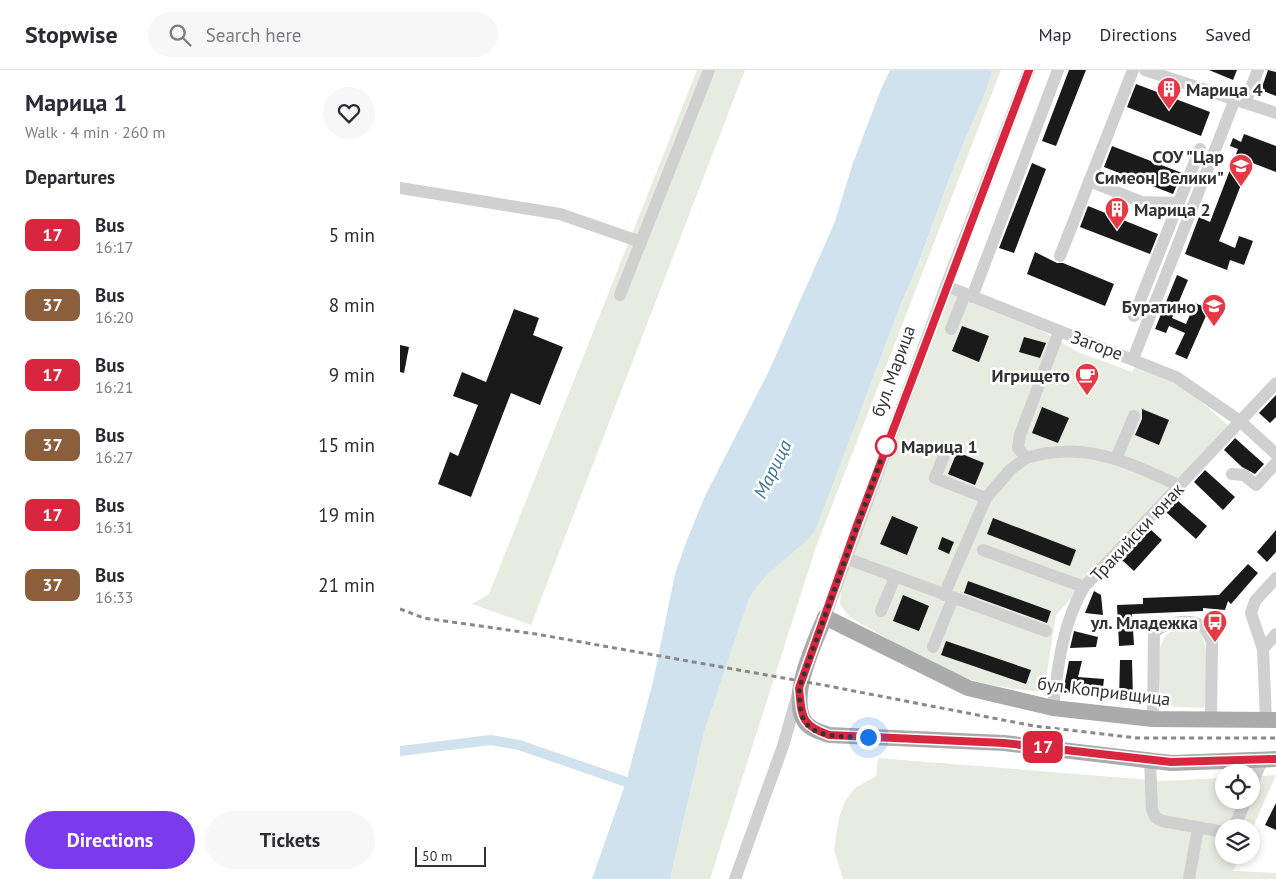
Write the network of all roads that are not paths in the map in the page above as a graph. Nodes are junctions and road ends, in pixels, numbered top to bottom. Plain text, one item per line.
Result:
1 (708, 70) edge
2 (1029, 70) edge
3 (1058, 70) edge
4 (1133, 70) edge
5 (1145, 70) edge
6 (1258, 70) edge
7 (1240, 101) junction
8 (1276, 114) edge
9 (1200, 149) dead end
10 (1089, 181) junction
11 (400, 188) edge
12 (1179, 203) junction
13 (641, 242) junction
14 (1060, 256) dead end
15 (946, 286) junction
16 (1145, 289) junction
17 (1158, 294) junction
18 (620, 295) dead end
19 (969, 295) junction
20 (1134, 316) dead end
21 (951, 329) dead end
22 (1060, 332) junction
23 (1133, 359) junction
24 (1276, 383) edge
25 (1134, 416) dead end
26 (1240, 421) junction
27 (946, 450) dead end
28 (1276, 454) edge
29 (1026, 458) junction
30 (1116, 459) junction
31 (1276, 463) edge
32 (1232, 474) dead end
33 (1180, 486) junction
34 (986, 498) junction
35 (982, 550) dead end
36 (845, 558) junction
37 (895, 577) junction
38 (1276, 578) edge
39 (1084, 587) junction
40 (949, 596) junction
41 (881, 611) dead end
42 (824, 617) junction
43 (1046, 631) dead end
44 (1276, 634) edge
45 (933, 648) dead end
46 (1262, 649) junction
47 (799, 688) junction
48 (1053, 708) junction
49 (1153, 719) junction
50 (1211, 720) junction
51 (1271, 720) edge
52 (1269, 759) edge
53 (1150, 761) junction
54 (1260, 773) edge
55 (1198, 828) junction
56 (1215, 831) edge
57 (1188, 877) edge
58 (735, 879) edge

1 - 13 street
2 - 15 street, бул. Марица
3 - 19 street
4 - 10 street
5 - 7 street
6 - 7 street
7 - 8 street
7 - 17 street
9 - 12 street
10 - 12 street
10 - 14 street
11 - 13 street
12 - 16 street
13 - 18 street
15 - 19 street, Загоре
15 - 36 street, бул. Марица
16 - 17 street
16 - 20 street
17 - 23 street
19 - 21 street
19 - 22 street, Загоре
22 - 23 street, Загоре
22 - 29 street
23 - 26 street, Загоре
24 - 26 street, Тракийски юнак
25 - 30 street
26 - 28 street, Загоре
26 - 33 street, Тракийски юнак
27 - 34 street
29 - 30 street
29 - 34 street
30 - 33 street
31 - 32 street
33 - 39 street, Тракийски юнак
34 - 40 street
35 - 39 street
36 - 37 street
36 - 42 street, бул. Марица
37 - 40 street
37 - 41 street
38 - 46 street
39 - 48 street, Тракийски юнак
40 - 43 street
40 - 45 street
42 - 47 main road, бул. Марица
42 - 48 main road, бул. Копривщица
44 - 46 street
46 - 51 street
47 - 53 main road
47 - 58 street
48 - 49 main road, бул. Копривщица
49 - 50 main road, бул. Копривщица
49 - 50 street
50 - 51 main road, бул. Копривщица
52 - 53 main road
52 - 54 street
53 - 55 street
55 - 56 street
55 - 57 street

